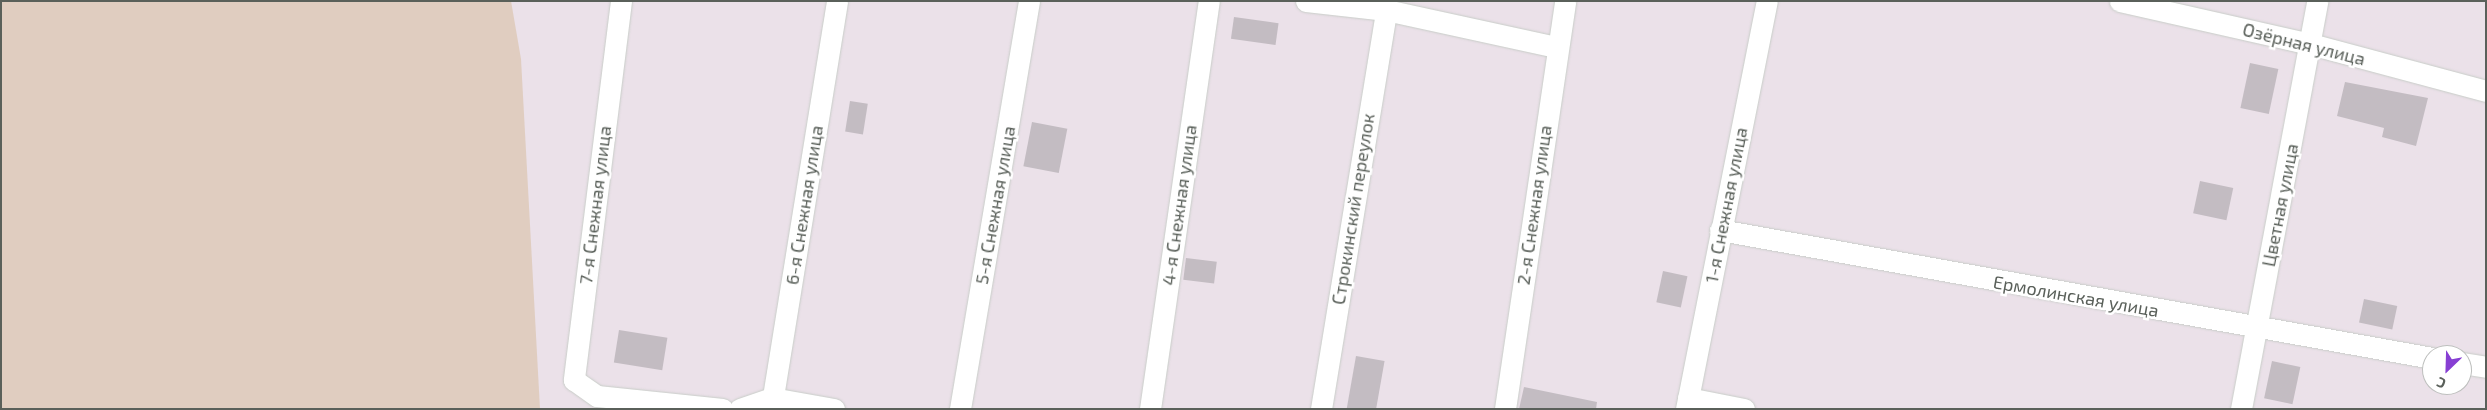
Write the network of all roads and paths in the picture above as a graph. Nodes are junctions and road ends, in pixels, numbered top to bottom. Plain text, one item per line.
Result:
1 (621, 1) edge
2 (837, 1) edge
3 (1029, 1) edge
4 (1209, 1) edge
5 (1306, 1) edge
6 (1565, 1) edge
7 (1767, 1) edge
8 (2120, 1) edge
9 (2317, 1) edge
10 (1386, 10) junction
11 (2311, 44) junction
12 (1556, 47) junction
13 (2486, 92) edge
14 (1720, 230) junction
15 (2255, 329) junction
16 (2422, 356) edge
17 (2472, 365) edge
18 (2486, 367) edge
19 (1687, 403) edge
20 (772, 404) edge
21 (722, 409) edge
22 (740, 409) edge
23 (834, 409) edge
24 (960, 409) edge
25 (1150, 409) edge
26 (1320, 409) edge
27 (1505, 409) edge
28 (1744, 409) edge
29 (2241, 409) edge

1 - 21 street, 7-я Снежная улица
2 - 20 street, 6-я Снежная улица
3 - 24 street, 5-я Снежная улица
4 - 25 street, 4-я Снежная улица
5 - 10 street
6 - 12 street, 2-я Снежная улица
7 - 14 street, 1-я Снежная улица
8 - 11 street, Озёрная улица
9 - 11 street, Цветная улица
10 - 12 street
10 - 26 street, Строкинский переулок
11 - 13 street, Озёрная улица
11 - 15 street, Цветная улица
12 - 27 street, 2-я Снежная улица
14 - 15 street, Ермолинская улица
14 - 19 street, 1-я Снежная улица
15 - 16 street, Ермолинская улица
15 - 29 street, Цветная улица
17 - 18 street
19 - 28 street
20 - 22 street
20 - 23 street

